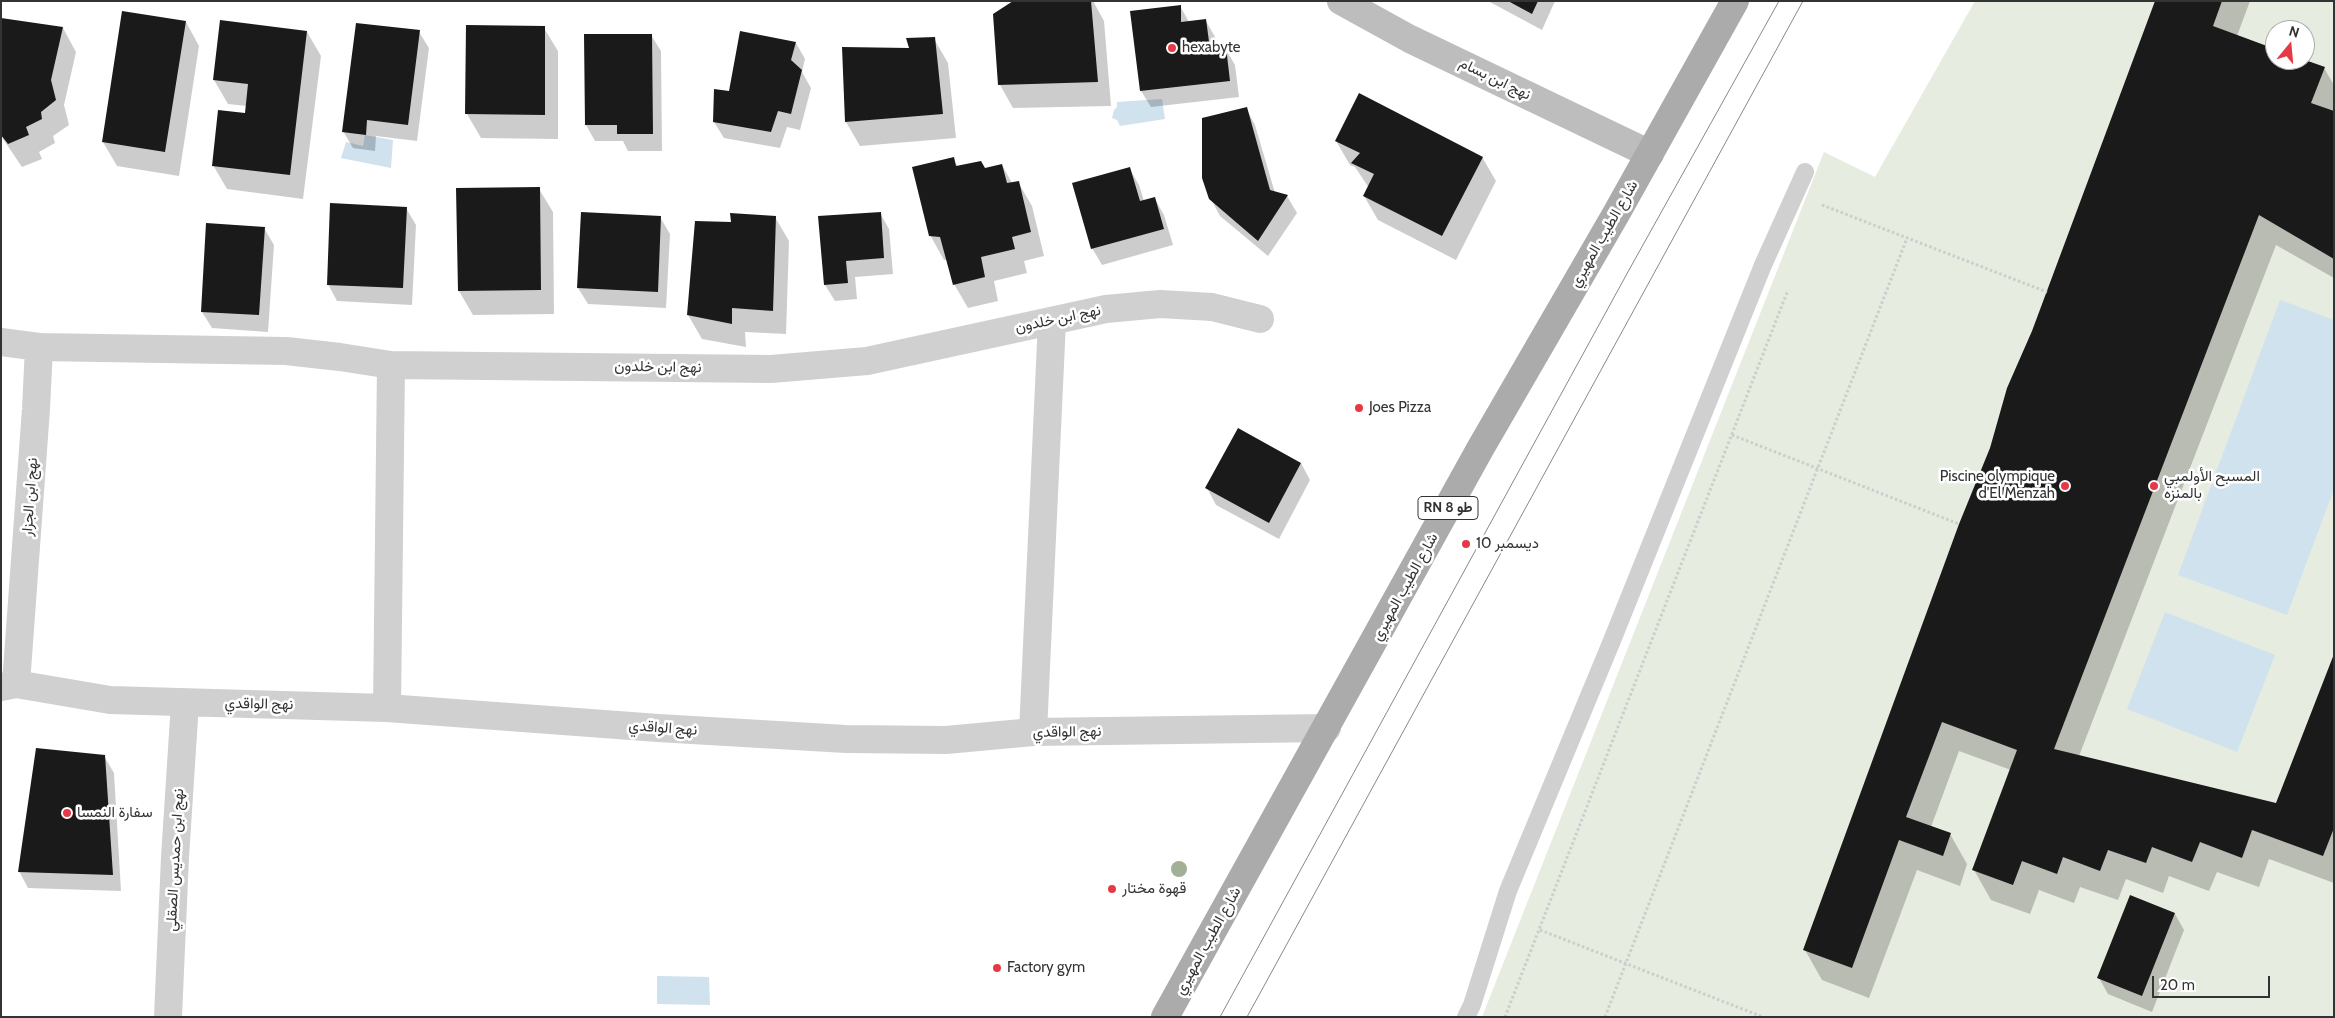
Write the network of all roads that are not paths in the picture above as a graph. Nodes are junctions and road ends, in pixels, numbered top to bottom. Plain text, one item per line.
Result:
1 (1341, 1) edge
2 (1735, 1) edge
3 (1650, 154) junction
4 (1805, 172) dead end
5 (1260, 319) dead end
6 (1052, 320) junction
7 (1, 342) edge
8 (39, 347) junction
9 (391, 365) junction
10 (9, 686) edge
11 (184, 702) junction
12 (387, 708) junction
13 (1327, 728) junction
14 (1033, 732) junction
15 (168, 1017) edge
16 (1165, 1017) edge
17 (1466, 1017) edge

1 - 3 street, نهج ابن بسام
2 - 3 main road, شارع الطيب المهيري / RN 8 طو
3 - 13 main road, شارع الطيب المهيري / RN 8 طو
4 - 17 lane
5 - 6 street, نهج ابن خلدون
6 - 9 street, نهج ابن خلدون
6 - 14 street
7 - 8 street
8 - 9 street, نهج ابن خلدون
8 - 10 street, نهج ابن الجزار
9 - 12 street
10 - 11 street, نهج الواقدي
11 - 12 street, نهج الواقدي
11 - 15 street, نهج ابن حمديس الصقلي
12 - 14 street, نهج الواقدي
13 - 14 street, نهج الواقدي
13 - 16 main road, شارع الطيب المهيري / RN 8 طو

